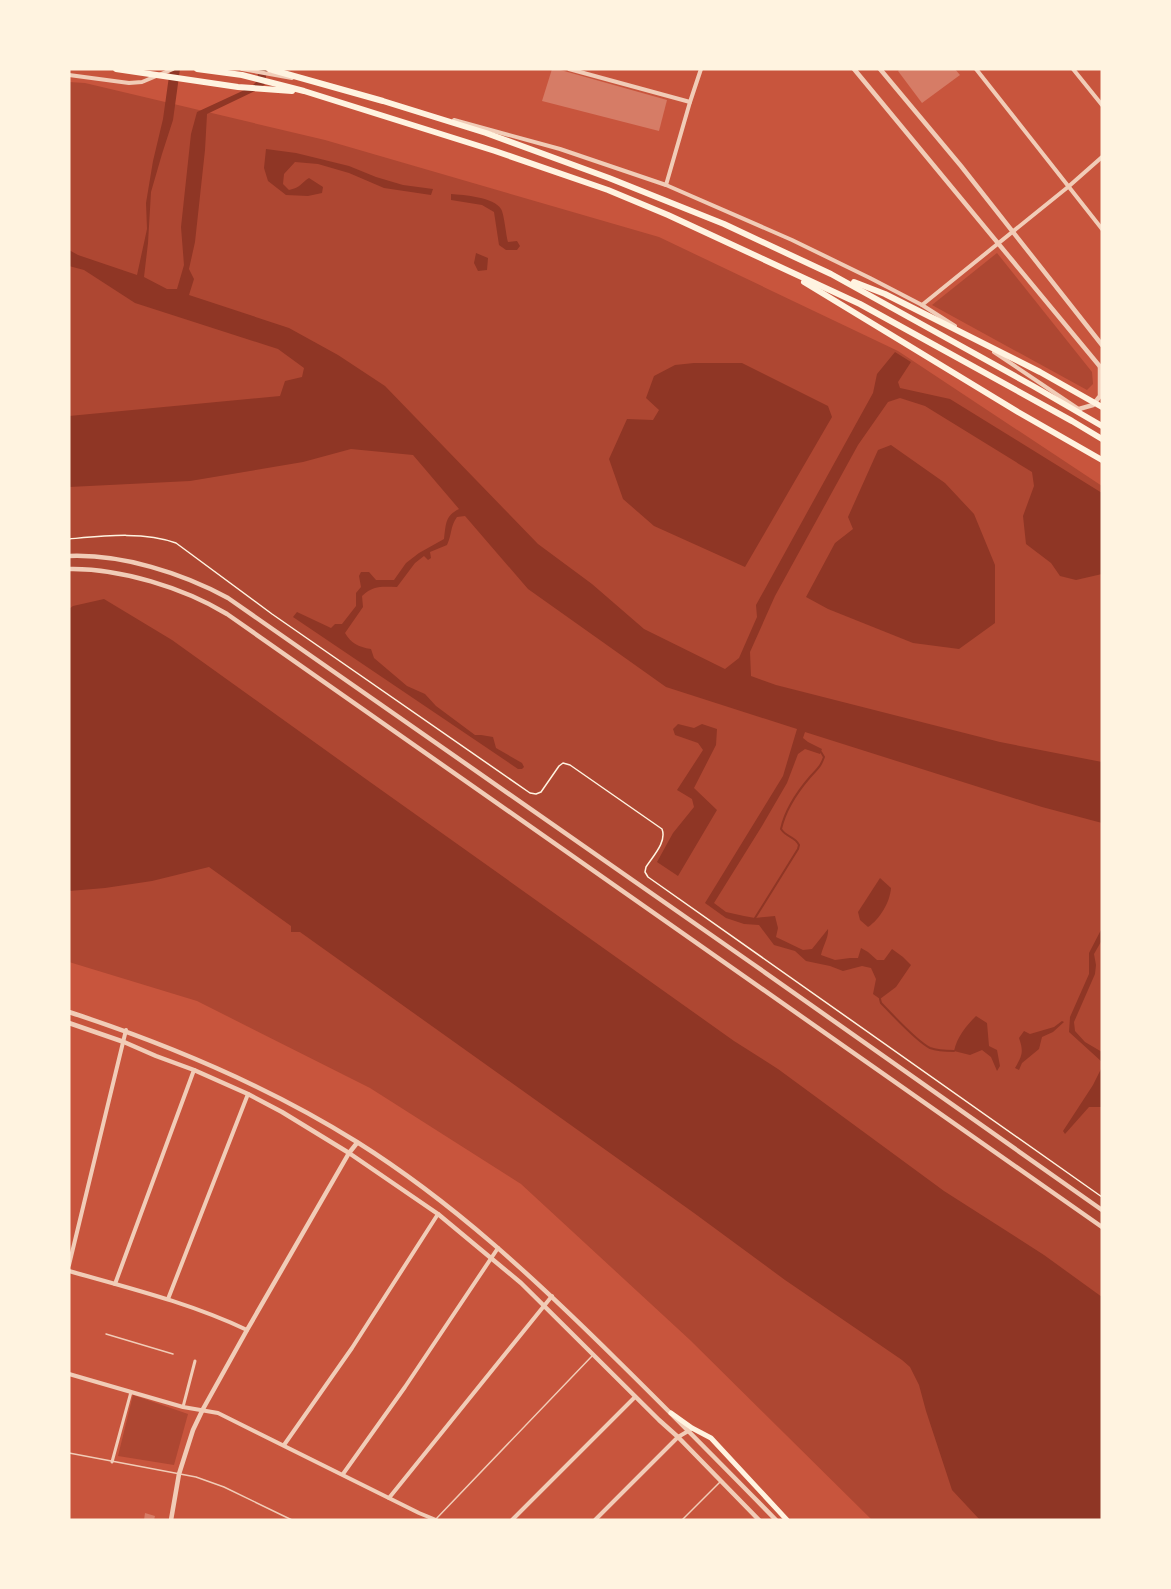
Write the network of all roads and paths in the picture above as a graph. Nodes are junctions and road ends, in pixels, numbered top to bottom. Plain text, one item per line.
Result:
1 (117, 69) edge
2 (155, 69) edge
3 (173, 69) edge
4 (197, 69) edge
5 (242, 69) edge
6 (269, 69) edge
7 (569, 69) edge
8 (701, 69) edge
9 (854, 69) edge
10 (880, 69) edge
11 (975, 69) edge
12 (1072, 69) edge
13 (69, 75) edge
14 (153, 78) junction
15 (117, 82) junction
16 (304, 91) junction
17 (690, 102) junction
18 (1102, 105) edge
19 (1102, 157) edge
20 (666, 185) junction
21 (1068, 187) junction
22 (1102, 229) edge
23 (1012, 232) junction
24 (998, 243) junction
25 (788, 271) junction
26 (831, 274) junction
27 (922, 305) junction
28 (1102, 345) edge
29 (1101, 368) edge
30 (1102, 407) edge
31 (1079, 409) junction
32 (1102, 426) edge
33 (1102, 439) edge
34 (1102, 460) edge
35 (69, 539) edge
36 (69, 556) edge
37 (69, 569) edge
38 (69, 1012) edge
39 (69, 1023) edge
40 (126, 1030) junction
41 (124, 1042) junction
42 (194, 1070) junction
43 (248, 1094) junction
44 (357, 1143) junction
45 (349, 1153) junction
46 (1102, 1197) edge
47 (1102, 1210) edge
48 (438, 1214) junction
49 (1102, 1227) edge
50 (498, 1247) junction
51 (492, 1257) junction
52 (69, 1265) edge
53 (69, 1270) edge
54 (115, 1284) junction
55 (552, 1296) junction
56 (168, 1299) junction
57 (544, 1306) junction
58 (247, 1330) junction
59 (106, 1334) dead end
60 (173, 1354) dead end
61 (593, 1354) junction
62 (195, 1361) dead end
63 (69, 1374) edge
64 (131, 1392) junction
65 (635, 1397) junction
66 (183, 1407) junction
67 (203, 1409) junction
68 (671, 1413) joint
69 (690, 1430) junction
70 (678, 1437) junction
71 (284, 1445) junction
72 (69, 1453) edge
73 (112, 1462) junction
74 (179, 1474) junction
75 (343, 1475) junction
76 (721, 1482) junction
77 (389, 1498) junction
78 (171, 1520) edge
79 (292, 1520) edge
80 (435, 1520) edge
81 (512, 1520) edge
82 (595, 1520) edge
83 (682, 1520) edge
84 (759, 1520) edge
85 (776, 1520) edge
86 (787, 1520) edge

1 - 15 street
1 - 16 highway
2 - 14 street
3 - 14 street
4 - 16 highway
5 - 20 street
6 - 26 highway
7 - 17 street
8 - 17 street
9 - 24 street
10 - 23 street
11 - 21 street
12 - 18 street
13 - 15 street
14 - 15 street
16 - 25 highway
17 - 20 street
19 - 21 street
20 - 27 street
21 - 22 street
21 - 23 street
23 - 24 street
23 - 28 street
24 - 27 street
24 - 29 street
25 - 33 highway
25 - 34 highway
26 - 30 highway
26 - 32 highway
27 - 31 street
29 - 31 street
31 - 32 street
35 - 46 path
36 - 47 street
37 - 49 street
38 - 40 street
39 - 41 street
40 - 41 street
40 - 44 street
41 - 42 street
41 - 52 street
42 - 43 street
42 - 54 street
43 - 45 street
43 - 56 street
44 - 45 street
44 - 50 street
45 - 48 street
45 - 58 street
48 - 51 street
48 - 71 street
50 - 51 street
50 - 55 street
51 - 57 street
51 - 75 street
53 - 54 street
54 - 56 street
55 - 57 street
55 - 68 street
56 - 58 street
57 - 61 street
57 - 77 street
58 - 67 street
59 - 60 lane
61 - 65 street
61 - 80 lane
62 - 66 street
63 - 64 street
64 - 66 street
64 - 73 street
65 - 70 street
65 - 81 street
66 - 67 street
67 - 71 street
67 - 74 street
68 - 69 main road
69 - 70 street
69 - 85 street
69 - 86 main road
70 - 76 street
70 - 82 street
71 - 75 street
72 - 73 lane
73 - 74 lane
74 - 78 street
74 - 79 lane
75 - 77 street
76 - 83 lane
76 - 84 street
77 - 80 street

